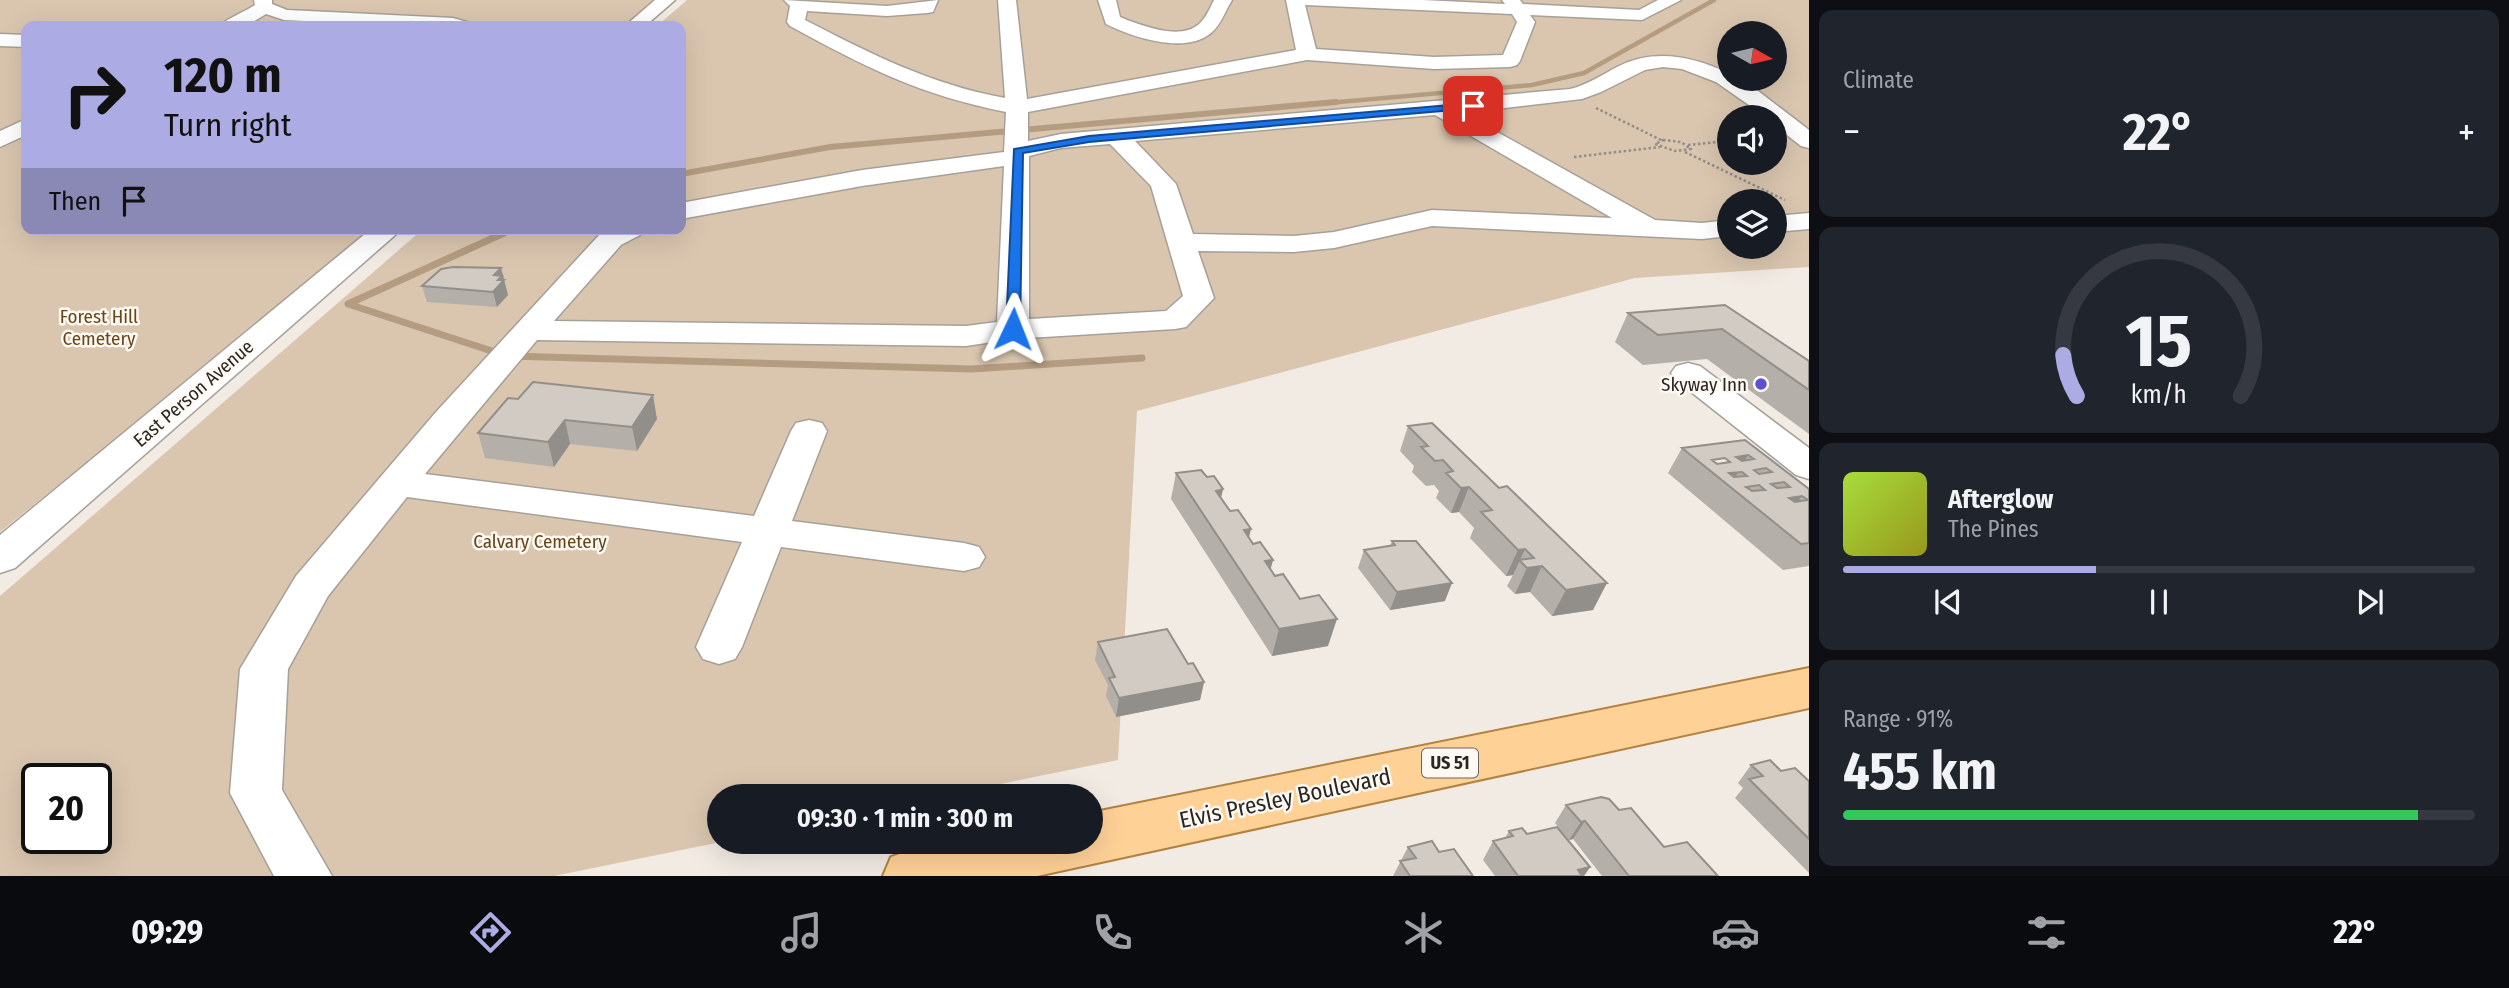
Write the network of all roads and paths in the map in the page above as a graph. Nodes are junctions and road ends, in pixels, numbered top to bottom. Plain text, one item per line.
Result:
1 (666, 0) edge
2 (929, 0) edge
3 (1007, 0) edge
4 (1107, 0) edge
5 (1223, 0) edge
6 (1295, 0) edge
7 (1306, 0) edge
8 (1672, 0) edge
9 (801, 2) edge
10 (1372, 2) edge
11 (1407, 3) edge
12 (264, 4) edge
13 (1516, 6) edge
14 (243, 21) edge
15 (350, 21) edge
16 (640, 21) edge
17 (0, 40) edge
18 (21, 41) edge
19 (1307, 54) junction
20 (1434, 63) junction
21 (1570, 95) junction
22 (1440, 109) junction
23 (21, 129) edge
24 (1018, 135) junction
25 (1116, 136) junction
26 (0, 140) edge
27 (1661, 140) junction
28 (1809, 141) edge
29 (1717, 142) edge
30 (1687, 145) junction
31 (1660, 147) junction
32 (1685, 152) junction
33 (1532, 161) junction
34 (686, 210) edge
35 (1803, 214) edge
36 (1649, 228) junction
37 (1717, 229) edge
38 (381, 235) edge
39 (619, 235) edge
40 (1183, 242) junction
41 (1013, 329) junction
42 (528, 330) junction
43 (1688, 373) dead end
44 (809, 431) dead end
45 (1809, 467) edge
46 (397, 483) junction
47 (767, 531) junction
48 (964, 556) dead end
49 (0, 558) edge
50 (719, 647) dead end
51 (1809, 688) edge
52 (1103, 836) edge
53 (1017, 854) edge
54 (304, 876) edge
55 (912, 876) edge

1 - 16 street
2 - 9 street
3 - 24 street
4 - 5 street
6 - 19 street
7 - 10 street
8 - 13 street
9 - 24 street
10 - 11 street
11 - 13 street
11 - 20 street
12 - 14 street
12 - 15 street
13 - 20 street
17 - 18 street
19 - 20 street
19 - 24 street
21 - 22 street
21 - 27 path
21 - 28 street
22 - 25 street
22 - 33 street
23 - 26 street
24 - 25 street
24 - 34 street
24 - 41 street
25 - 40 street
27 - 30 path
27 - 31 path
29 - 30 path
30 - 32 path
31 - 32 path
31 - 33 path
32 - 35 path
33 - 36 street
36 - 37 street
36 - 40 street
38 - 49 street, East Person Avenue
39 - 42 street
40 - 41 street
41 - 42 street
42 - 46 street
43 - 45 street
44 - 47 street
46 - 47 street
46 - 54 street
47 - 48 street
47 - 50 street
51 - 52 main road, Elvis Presley Boulevard / US 51
53 - 55 main road

